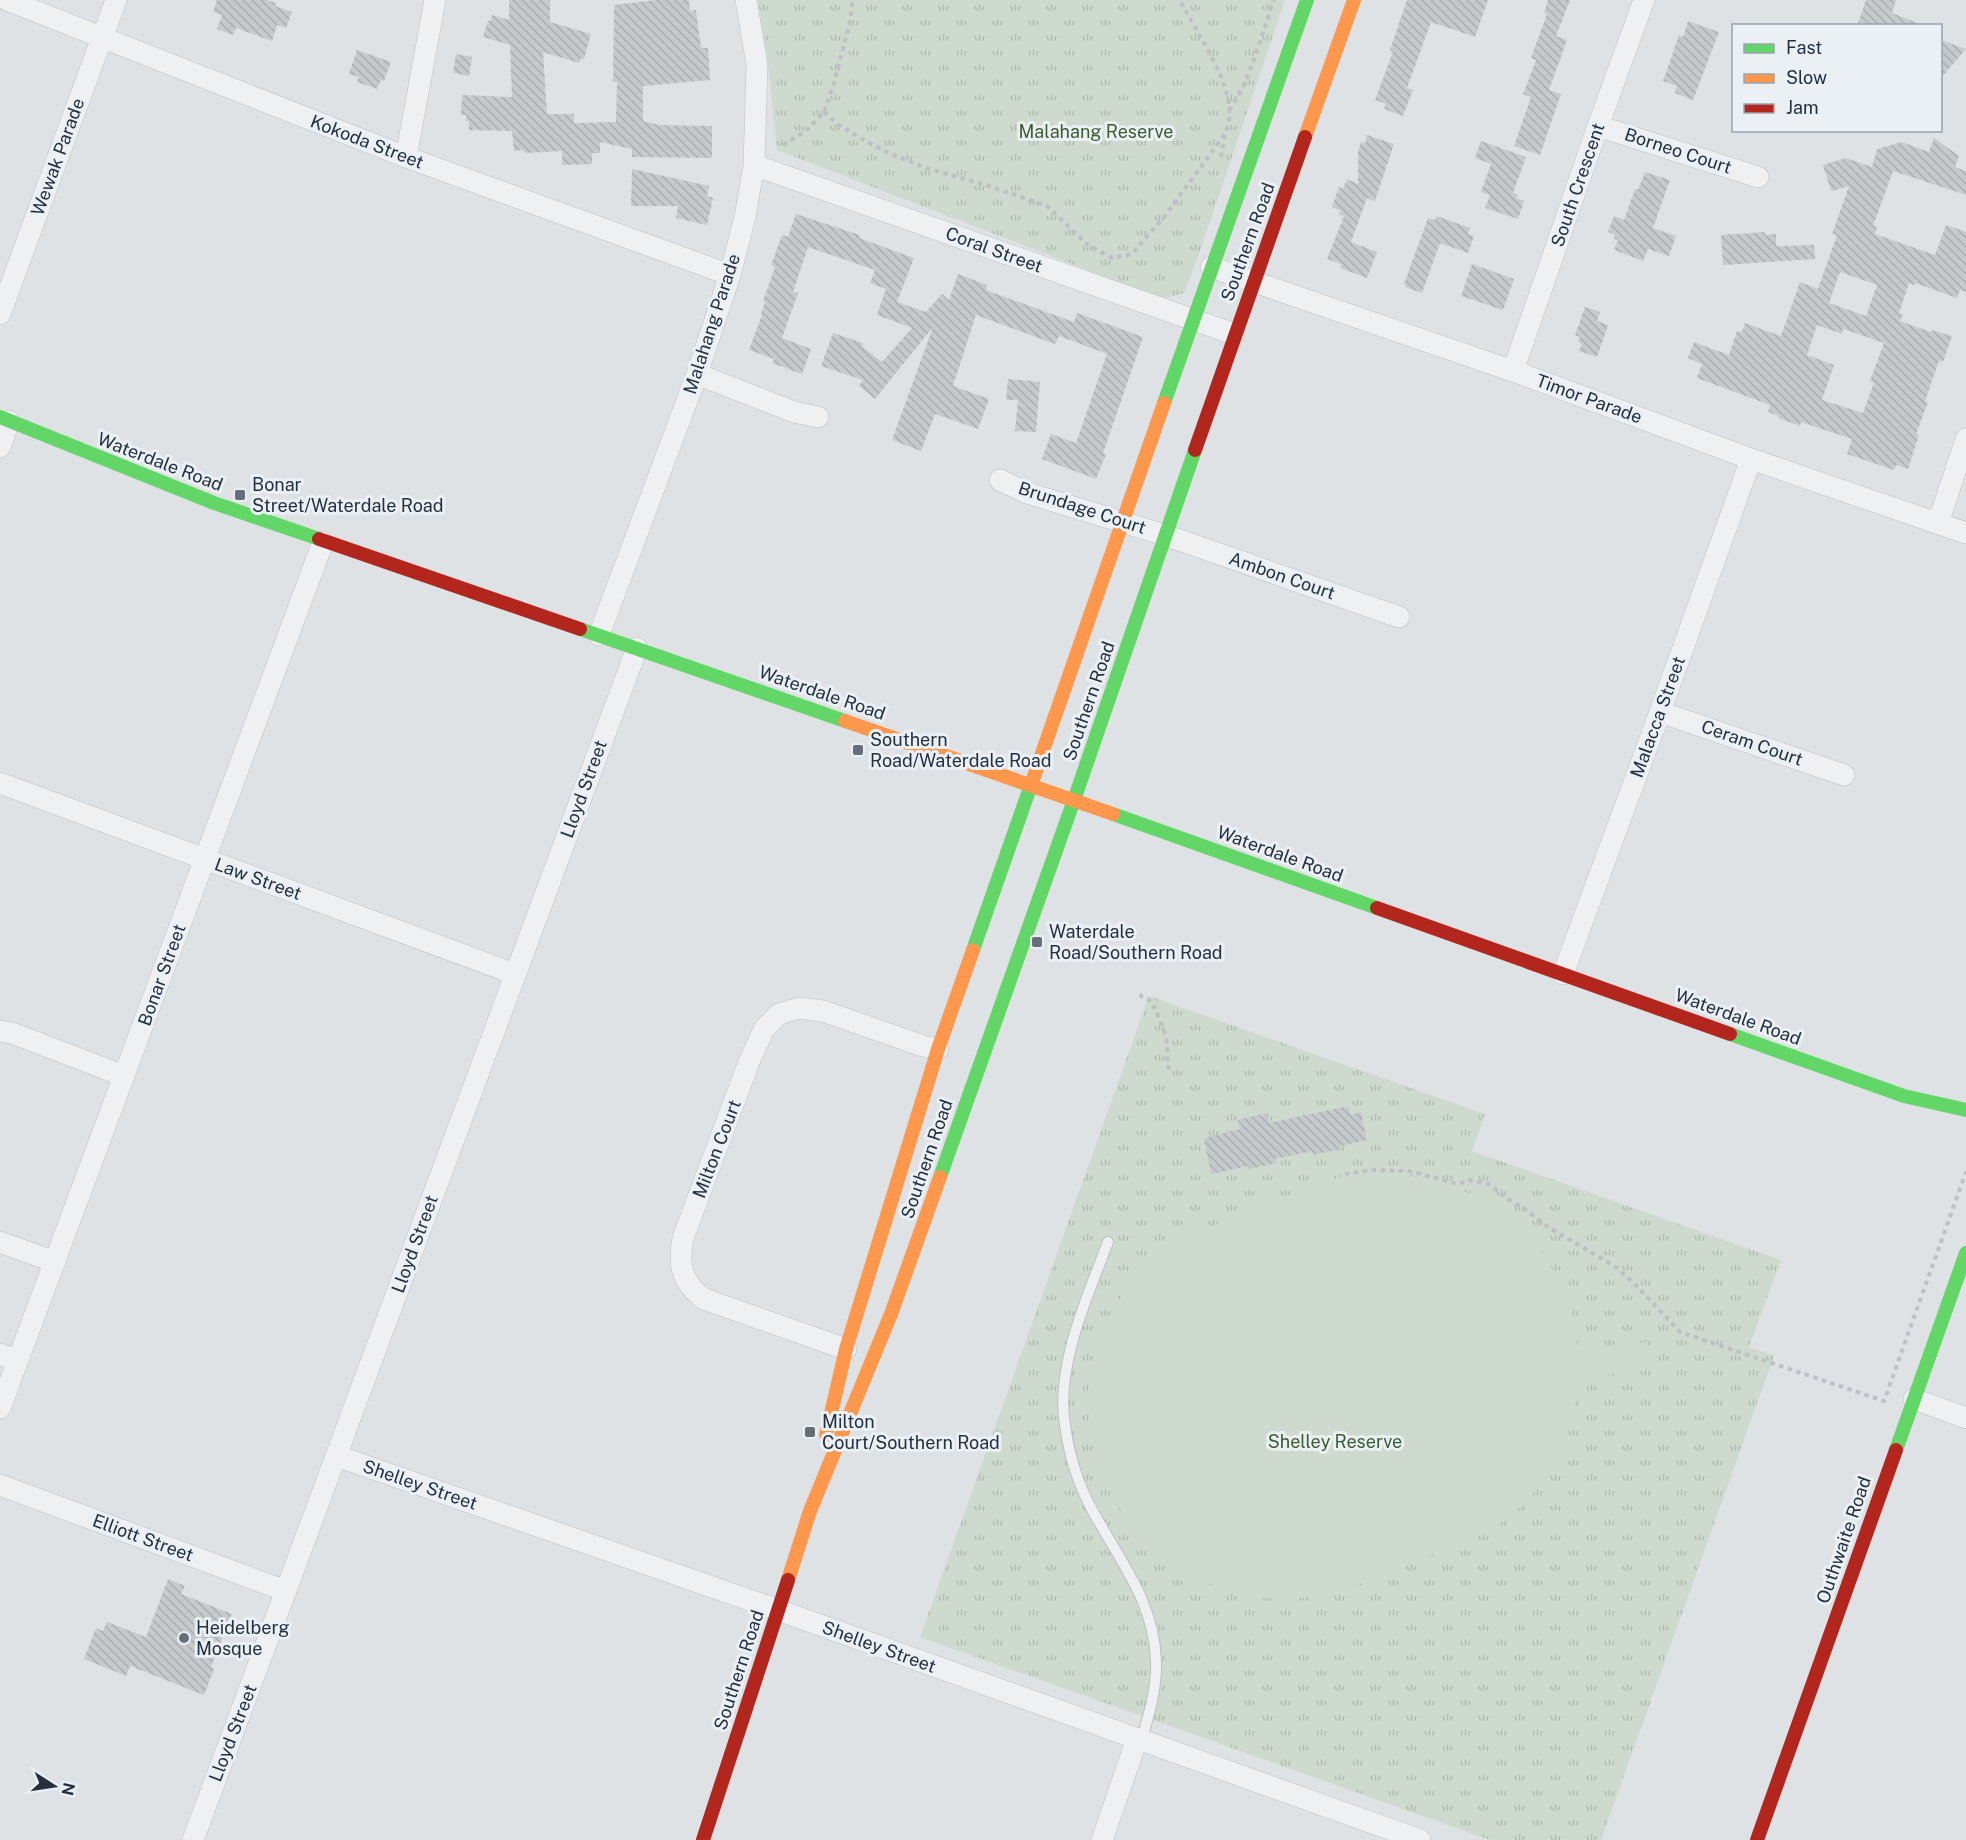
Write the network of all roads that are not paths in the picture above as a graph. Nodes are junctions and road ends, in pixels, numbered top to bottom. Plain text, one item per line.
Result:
1 (7, 0) edge
2 (117, 0) edge
3 (435, 0) edge
4 (746, 0) edge
5 (1307, 0) edge
6 (1354, 0) edge
7 (1644, 0) edge
8 (103, 37) junction
9 (1598, 126) junction
10 (406, 157) junction
11 (754, 165) junction
12 (1758, 177) dead end
13 (1211, 267) junction
14 (730, 275) junction
15 (1252, 280) junction
16 (0, 314) edge
17 (1193, 320) junction
18 (1234, 334) junction
19 (1513, 371) junction
20 (698, 374) junction
21 (818, 417) dead end
22 (5, 419) edge
23 (1966, 439) edge
24 (0, 447) edge
25 (1751, 459) junction
26 (1000, 480) dead end
27 (1122, 522) junction
28 (1938, 523) junction
29 (1966, 533) edge
30 (1165, 535) junction
31 (323, 542) junction
32 (1399, 617) dead end
33 (598, 635) junction
34 (637, 648) junction
35 (1660, 712) junction
36 (1844, 775) dead end
37 (0, 783) edge
38 (1031, 785) junction
39 (1074, 800) junction
40 (205, 859) junction
41 (515, 974) junction
42 (1563, 974) junction
43 (0, 1031) edge
44 (938, 1049) junction
45 (124, 1076) junction
46 (1904, 1096) junction
47 (1966, 1110) edge
48 (1955, 1122) dead end
49 (0, 1242) edge
50 (1108, 1242) dead end
51 (1966, 1253) edge
52 (55, 1263) junction
53 (846, 1349) junction
54 (9, 1357) edge
55 (1914, 1399) junction
56 (0, 1408) edge
57 (1966, 1418) edge
58 (336, 1456) junction
59 (0, 1485) edge
60 (810, 1511) junction
61 (286, 1591) junction
62 (778, 1610) junction
63 (1139, 1740) junction
64 (193, 1840) edge
65 (703, 1840) edge
66 (1102, 1840) edge
67 (1420, 1840) edge
68 (1757, 1840) edge

1 - 8 street, Kokoda Street
2 - 8 street, Wewak Parade
3 - 10 street
4 - 11 street, Malahang Parade
5 - 13 main road, Southern Road
6 - 15 main road, Southern Road
7 - 9 street, South Crescent
8 - 10 street, Kokoda Street
8 - 16 street, Wewak Parade
9 - 12 street, Borneo Court
9 - 19 street, South Crescent
10 - 14 street, Kokoda Street
11 - 14 street, Malahang Parade
11 - 17 street, Coral Street
13 - 15 street, Timor Parade
13 - 17 main road, Southern Road
14 - 20 street, Malahang Parade
15 - 18 main road, Southern Road
15 - 19 street, Timor Parade
17 - 18 street, Coral Street
17 - 27 main road, Southern Road
18 - 30 main road, Southern Road
19 - 25 street, Timor Parade
20 - 21 street
20 - 33 street, Malahang Parade
22 - 24 street
22 - 31 main road, Waterdale Road
23 - 28 street
25 - 28 street, Timor Parade
25 - 35 street, Malacca Street
26 - 27 street, Brundage Court
27 - 30 street, Brundage Court
27 - 38 main road, Southern Road
28 - 29 street, Timor Parade
30 - 32 street, Ambon Court
30 - 39 main road, Southern Road
31 - 33 main road, Waterdale Road
31 - 40 street, Bonar Street
33 - 34 main road, Waterdale Road
34 - 38 main road, Waterdale Road
34 - 41 street, Lloyd Street
35 - 36 street, Ceram Court
35 - 42 street, Malacca Street
37 - 40 street, Law Street
38 - 39 main road, Waterdale Road
38 - 44 main road, Southern Road
39 - 42 main road, Waterdale Road
39 - 60 main road, Southern Road
40 - 41 street, Law Street
40 - 45 street, Bonar Street
41 - 58 street, Lloyd Street
42 - 46 main road, Waterdale Road
43 - 45 street
44 - 53 main road, Southern Road
44 - 53 street, Milton Court
45 - 52 street, Bonar Street
46 - 47 main road, Waterdale Road
46 - 48 main road, Waterdale Road
49 - 52 street
50 - 63 lane
51 - 55 main road, Outhwaite Road
52 - 54 street, Bonar Street
53 - 60 main road, Southern Road
54 - 56 street, Bonar Street
55 - 57 street
55 - 68 main road, Outhwaite Road
58 - 61 street, Lloyd Street
58 - 62 street, Shelley Street
59 - 61 street, Elliott Street
60 - 62 main road, Southern Road
61 - 64 street, Lloyd Street
62 - 63 street, Shelley Street
62 - 65 main road, Southern Road
63 - 66 street
63 - 67 street, Shelley Street

